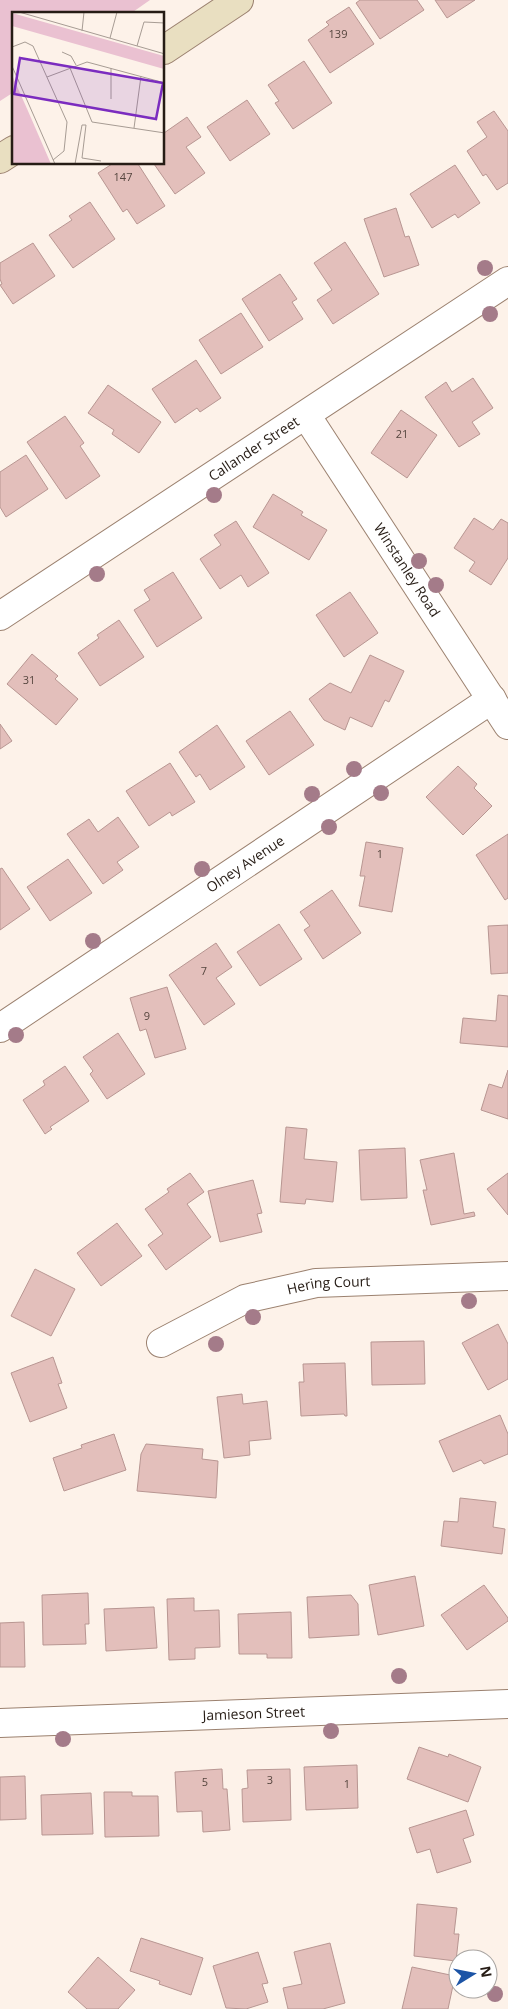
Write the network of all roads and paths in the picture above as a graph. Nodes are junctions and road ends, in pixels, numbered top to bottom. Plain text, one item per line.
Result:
1 (239, 0) edge
2 (165, 49) edge
3 (12, 151) edge
4 (0, 159) edge
5 (508, 281) edge
6 (306, 415) junction
7 (0, 616) edge
8 (492, 699) junction
9 (508, 724) edge
10 (0, 1028) edge
11 (508, 1276) edge
12 (160, 1343) dead end
13 (508, 1704) edge
14 (0, 1722) edge

1 - 2 street
3 - 4 street
5 - 6 street, Callander Street
6 - 7 street, Callander Street
6 - 8 street, Winstanley Road
8 - 9 street, Winstanley Road
8 - 10 street, Olney Avenue
11 - 12 street, Hering Court
13 - 14 street, Jamieson Street

